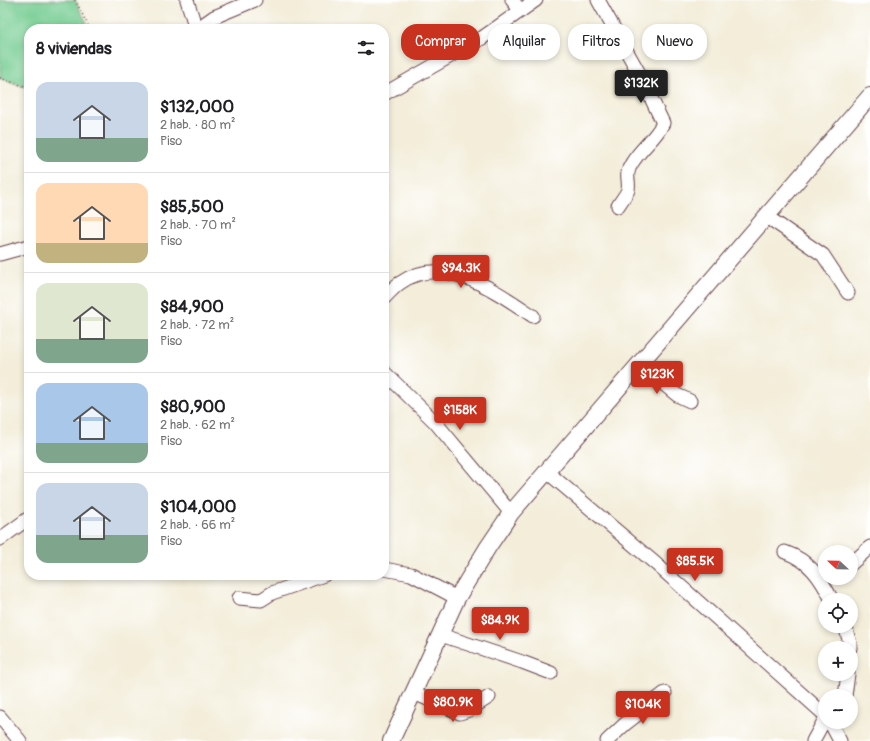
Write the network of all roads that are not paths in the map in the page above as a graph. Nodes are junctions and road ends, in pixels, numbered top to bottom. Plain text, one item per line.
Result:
1 (187, 0) edge
2 (255, 0) edge
3 (512, 0) edge
4 (536, 0) edge
5 (598, 0) edge
6 (521, 11) junction
7 (194, 24) edge
8 (204, 24) edge
9 (389, 91) edge
10 (870, 96) edge
11 (618, 206) dead end
12 (766, 216) junction
13 (24, 247) edge
14 (0, 254) edge
15 (389, 293) edge
16 (848, 293) dead end
17 (533, 316) dead end
18 (639, 364) junction
19 (389, 377) edge
20 (690, 401) dead end
21 (546, 471) junction
22 (511, 513) junction
23 (24, 521) edge
24 (0, 538) edge
25 (870, 547) edge
26 (785, 552) dead end
27 (858, 558) edge
28 (389, 570) edge
29 (818, 573) edge
30 (310, 580) edge
31 (239, 598) dead end
32 (457, 598) junction
33 (441, 635) junction
34 (551, 674) dead end
35 (414, 693) junction
36 (665, 693) dead end
37 (489, 697) dead end
38 (818, 709) edge
39 (0, 717) edge
40 (819, 729) edge
41 (20, 741) edge
42 (391, 741) edge
43 (607, 741) edge
44 (812, 741) edge

1 - 7 street
2 - 8 street
3 - 6 street
4 - 6 street
5 - 11 street
6 - 9 street
10 - 12 main road
12 - 16 street
12 - 18 main road
13 - 14 street
15 - 17 street
18 - 20 street
18 - 21 main road
19 - 22 street
21 - 22 main road
21 - 38 street
22 - 32 main road
23 - 24 street
25 - 27 street
26 - 29 street
28 - 32 street
30 - 31 street
32 - 33 main road
33 - 34 street
33 - 35 main road
35 - 37 street
35 - 42 main road
36 - 43 street
39 - 41 street
40 - 44 street

